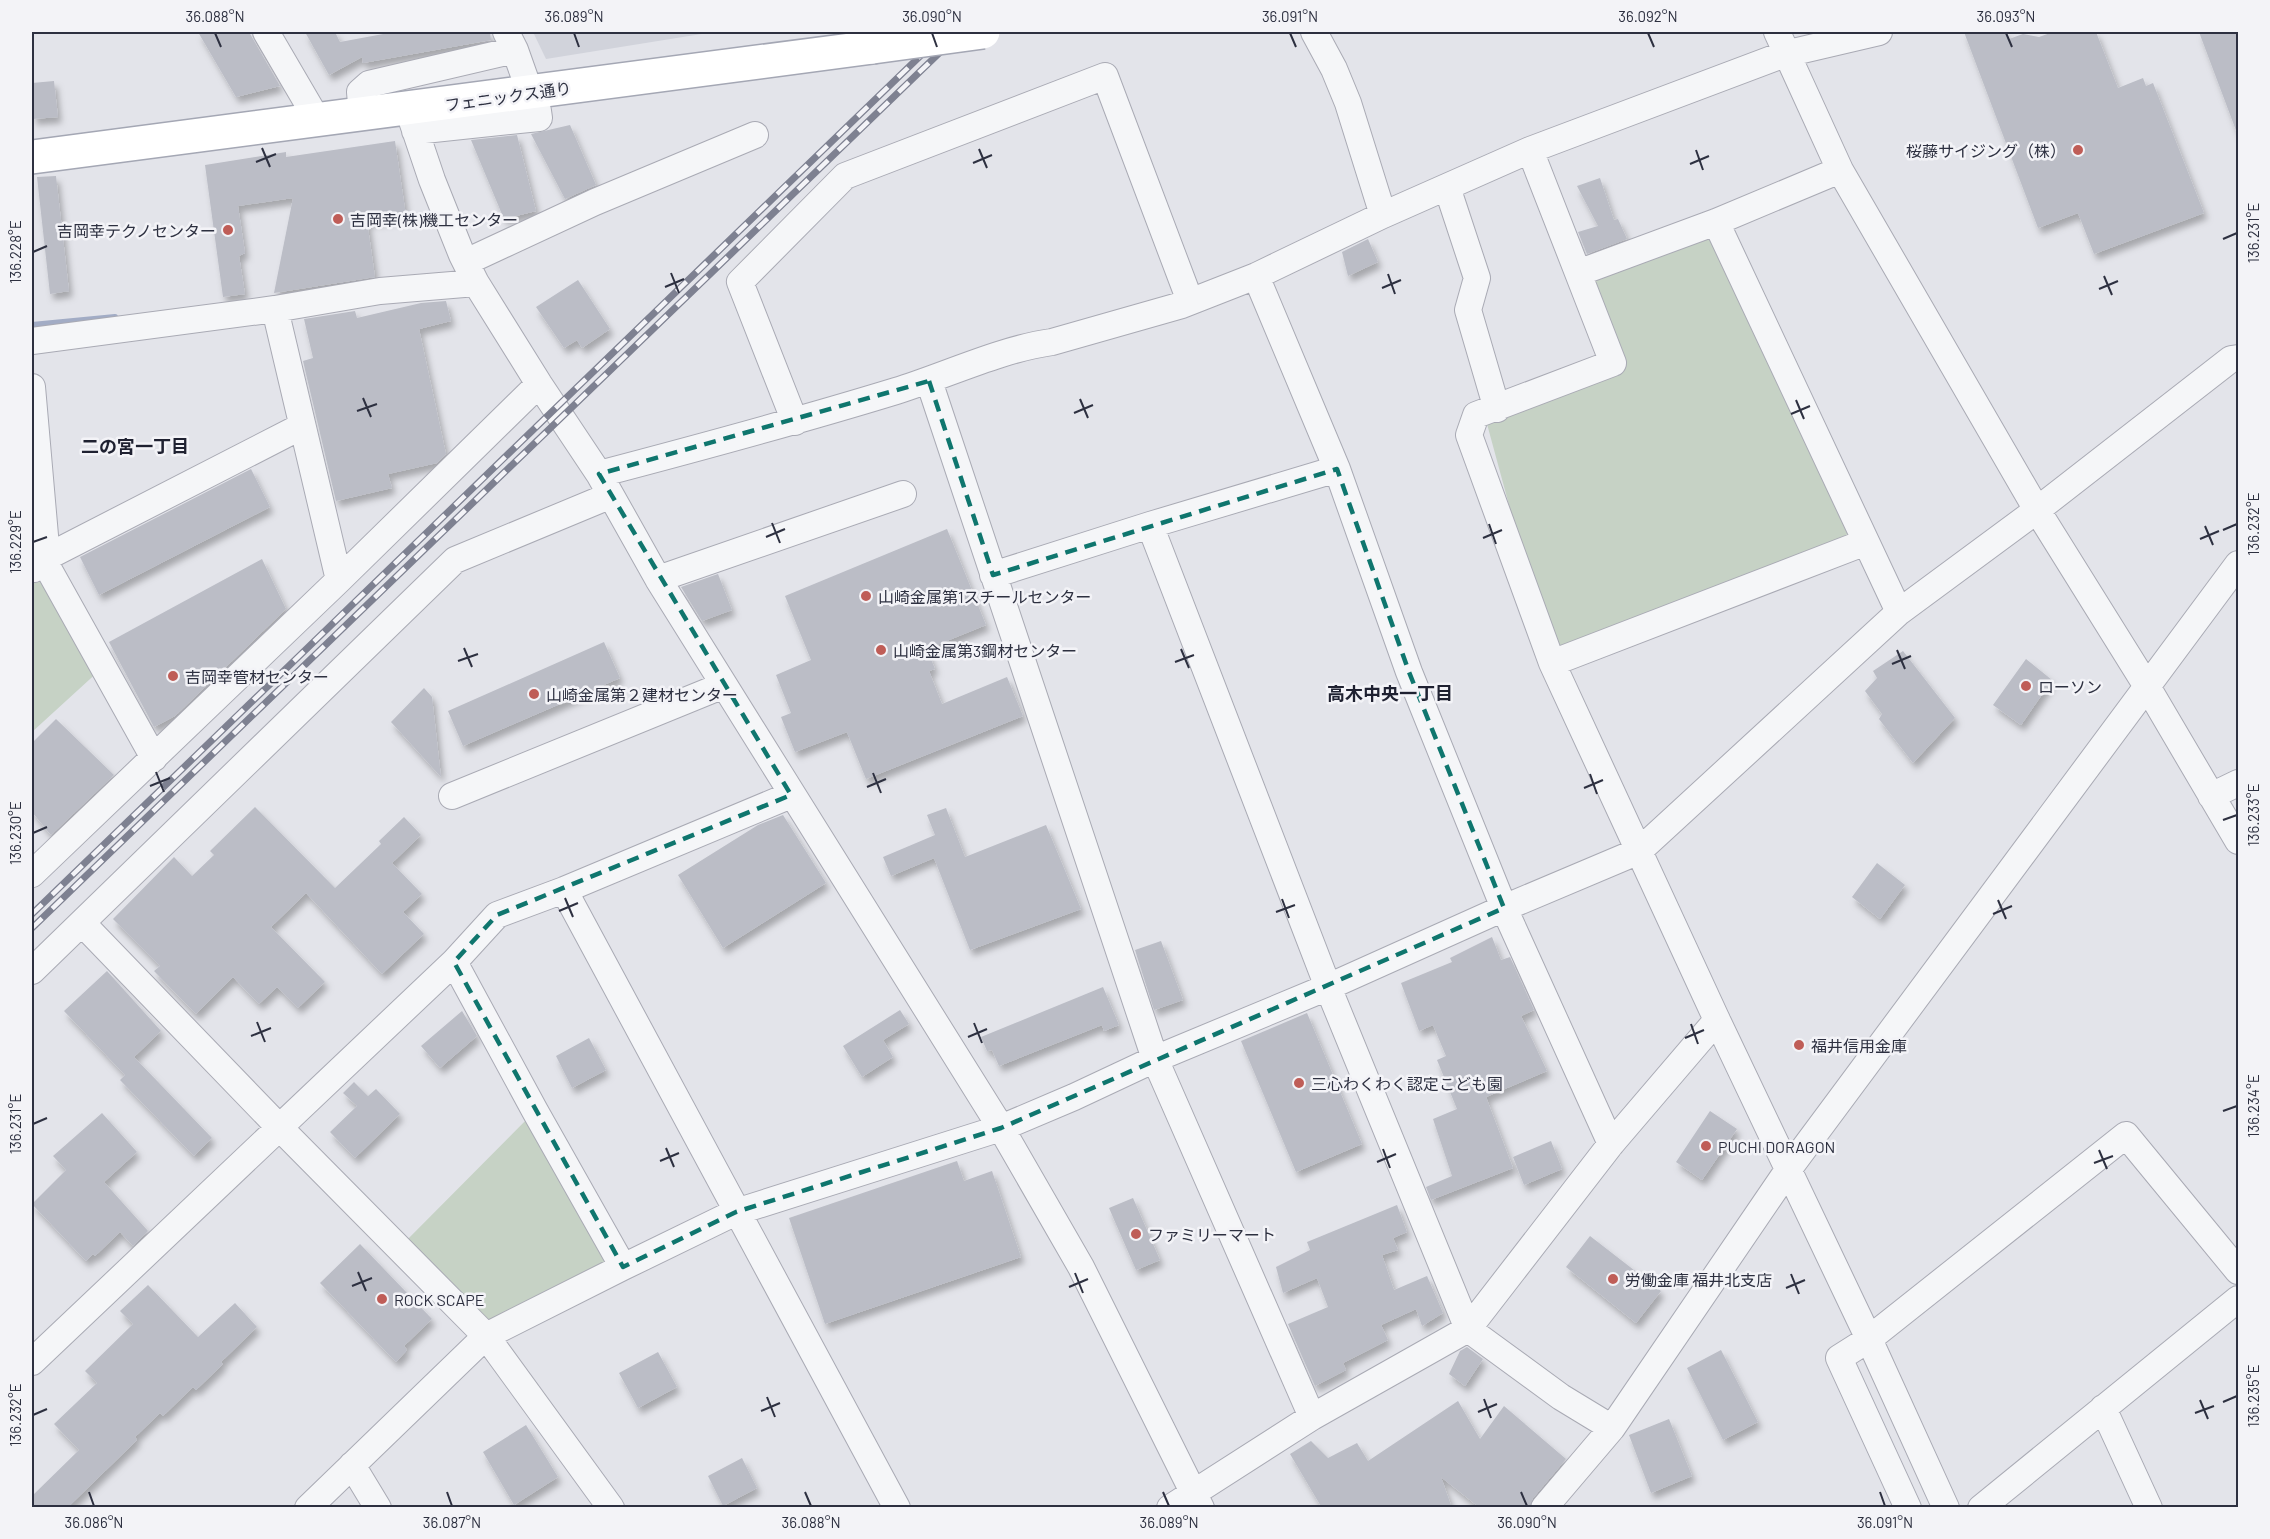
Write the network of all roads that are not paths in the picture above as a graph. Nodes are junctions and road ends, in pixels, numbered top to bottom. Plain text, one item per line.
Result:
1 (266, 32) edge
2 (983, 32) edge
3 (1314, 32) edge
4 (1879, 32) edge
5 (511, 41) edge
6 (1781, 43) edge
7 (526, 81) dead end
8 (538, 111) dead end
9 (362, 115) junction
10 (411, 120) junction
11 (318, 121) junction
12 (755, 135) dead end
13 (1530, 150) junction
14 (32, 157) edge
15 (1840, 170) junction
16 (1447, 187) junction
17 (1383, 214) junction
18 (1716, 222) junction
19 (471, 272) junction
20 (1578, 273) junction
21 (1256, 276) junction
22 (1190, 301) junction
23 (275, 309) junction
24 (32, 341) edge
25 (2238, 358) edge
26 (929, 381) junction
27 (538, 384) junction
28 (32, 387) edge
29 (1497, 409) junction
30 (795, 422) junction
31 (302, 426) junction
32 (1337, 470) junction
33 (604, 485) junction
34 (903, 494) dead end
35 (2037, 510) junction
36 (1150, 525) junction
37 (1866, 542) junction
38 (2238, 564) edge
39 (37, 565) edge
40 (993, 575) junction
41 (658, 579) junction
42 (339, 580) junction
43 (1899, 612) junction
44 (1552, 663) junction
45 (724, 685) junction
46 (2148, 688) junction
47 (154, 758) junction
48 (2238, 783) edge
49 (791, 795) junction
50 (452, 796) dead end
51 (2211, 796) junction
52 (2238, 841) edge
53 (1639, 851) junction
54 (32, 874) edge
55 (564, 890) junction
56 (1504, 908) junction
57 (82, 923) junction
58 (454, 962) junction
59 (32, 971) edge
60 (1328, 987) junction
61 (1717, 1020) junction
62 (1155, 1059) junction
63 (278, 1126) junction
64 (1001, 1128) junction
65 (1611, 1144) junction
66 (1788, 1170) junction
67 (736, 1212) junction
68 (623, 1267) junction
69 (2238, 1271) edge
70 (2238, 1299) edge
71 (1468, 1329) junction
72 (486, 1336) junction
73 (1869, 1339) junction
74 (32, 1362) edge
75 (2103, 1408) junction
76 (1312, 1418) junction
77 (1612, 1428) junction
78 (352, 1465) junction
79 (1198, 1500) edge
80 (308, 1508) edge
81 (378, 1508) edge
82 (611, 1508) edge
83 (897, 1508) edge
84 (1170, 1508) edge
85 (1544, 1508) edge
86 (1908, 1508) edge
87 (1946, 1508) edge
88 (1980, 1508) edge
89 (2149, 1508) edge

1 - 11 street
2 - 10 main road, フェニックス通り, bridge
3 - 17 street
4 - 6 street
5 - 7 street
5 - 9 street
6 - 13 street
6 - 15 street
8 - 10 street
9 - 10 main road, フェニックス通り
9 - 11 main road, フェニックス通り
10 - 19 street
11 - 14 main road, フェニックス通り
12 - 19 street
13 - 16 street
13 - 20 street
15 - 18 street
15 - 35 street
16 - 17 street
16 - 29 street
17 - 21 street
18 - 20 street
18 - 37 street
19 - 23 street
19 - 27 street
20 - 29 street
21 - 22 street
21 - 32 street
22 - 26 street
22 - 30 street
23 - 24 street
23 - 31 street
25 - 35 street
26 - 30 street
26 - 40 street
27 - 33 street
27 - 42 street
28 - 39 street
29 - 44 street
30 - 33 street
31 - 39 street
31 - 42 street
32 - 36 street
32 - 56 street
33 - 41 street
33 - 57 street
34 - 41 street
35 - 43 street
35 - 46 street
36 - 40 street
36 - 60 street
37 - 43 street
37 - 44 street
38 - 46 street
39 - 47 street
40 - 62 street
41 - 45 street
42 - 47 street
43 - 53 street
44 - 53 street
45 - 49 street
45 - 50 street
46 - 51 street
46 - 66 street
47 - 54 street
48 - 51 street
49 - 55 street
49 - 64 street
51 - 52 street
53 - 56 street
53 - 61 street
55 - 58 street
55 - 67 street
56 - 60 street
56 - 65 street
57 - 59 street
57 - 63 street
58 - 63 street
58 - 68 street
60 - 62 street
60 - 71 street
61 - 65 street
61 - 66 street
62 - 64 street
62 - 76 street
63 - 72 street
63 - 74 street
64 - 67 street
64 - 79 street
65 - 71 street
66 - 73 street
66 - 77 street
67 - 68 street
67 - 83 street
68 - 72 street
69 - 73 street
70 - 75 street
71 - 76 street
71 - 77 street
72 - 78 street
72 - 82 street
73 - 86 street
73 - 87 street
75 - 88 street
75 - 89 street
76 - 79 street
77 - 85 street
78 - 80 street
78 - 81 street
79 - 84 street

